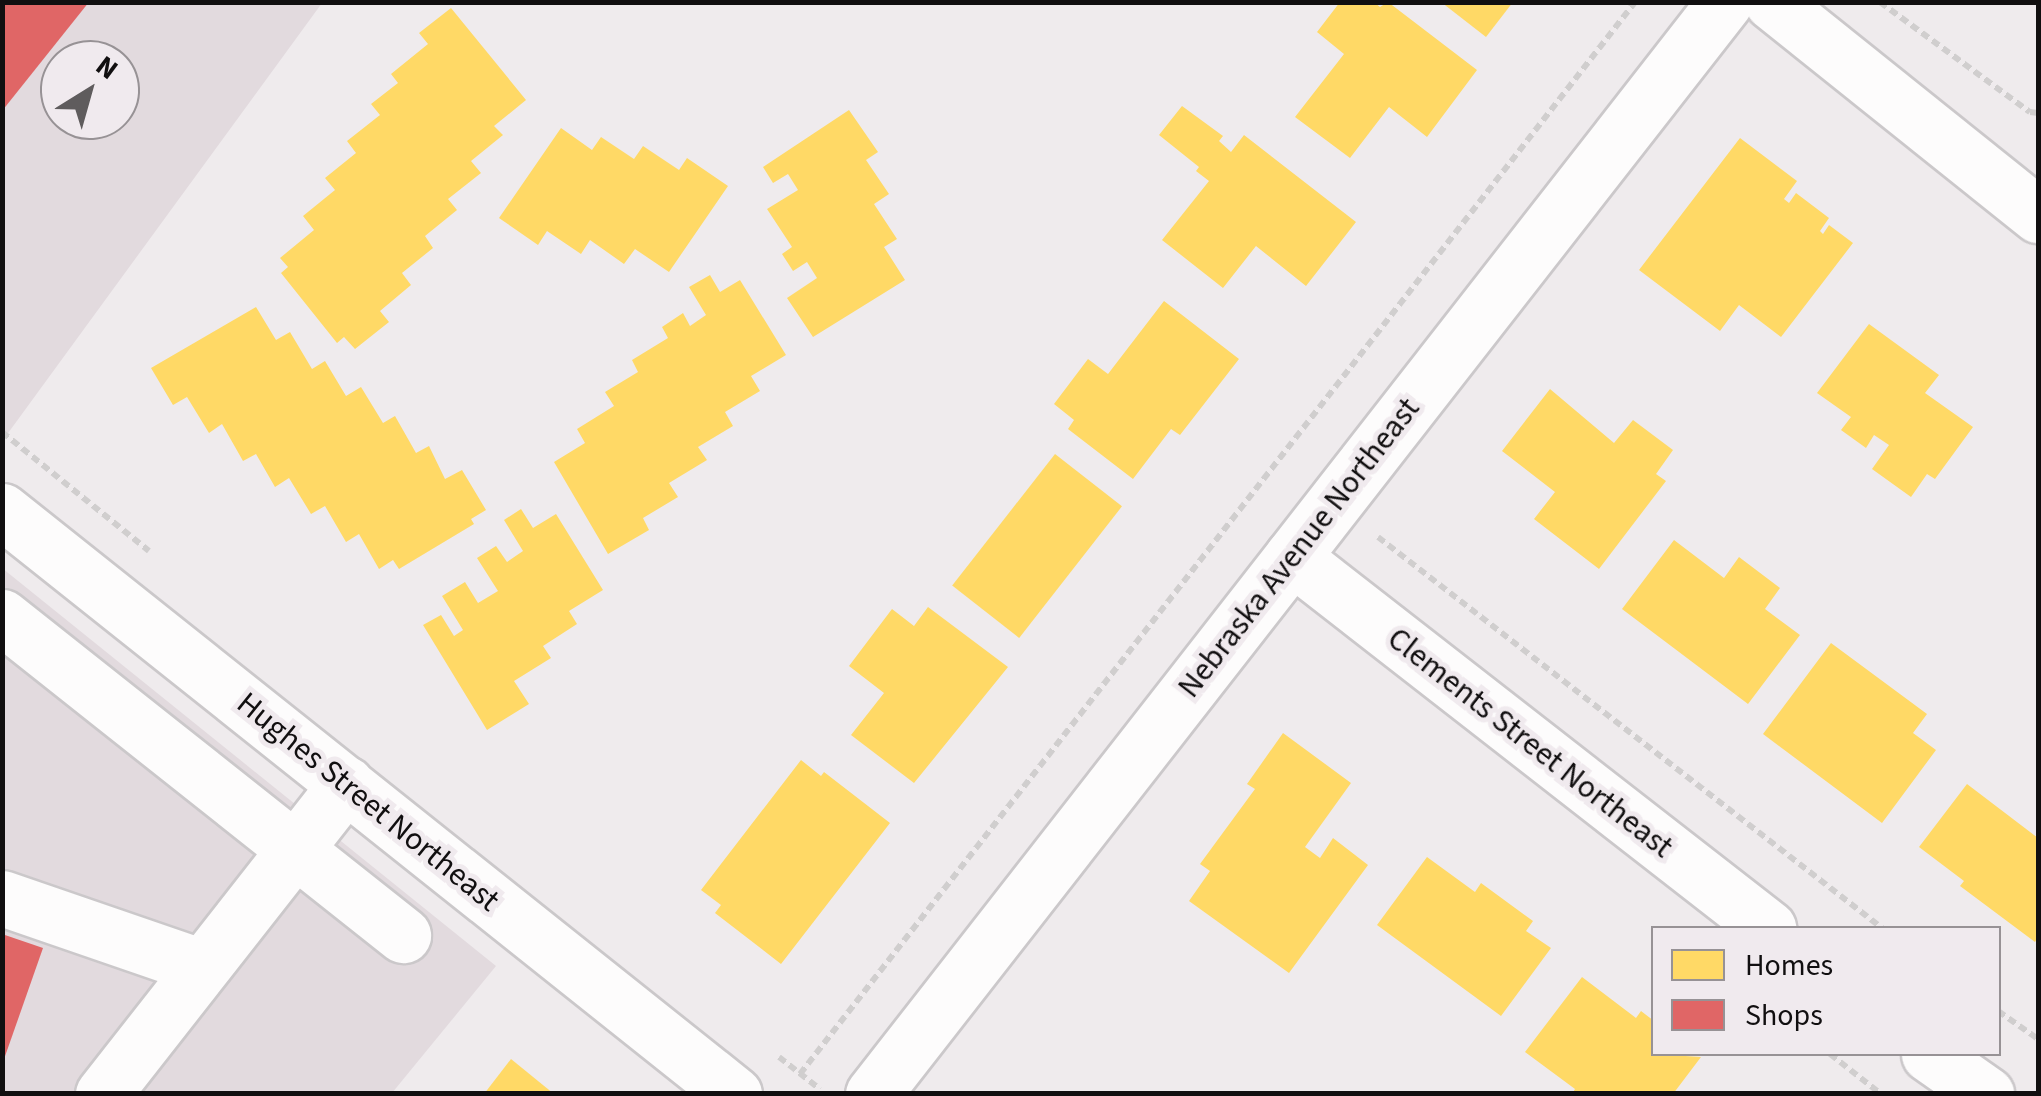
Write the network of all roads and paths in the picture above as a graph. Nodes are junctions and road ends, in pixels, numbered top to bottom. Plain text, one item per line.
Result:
1 (1635, 2) edge
2 (1725, 2) edge
3 (1772, 2) edge
4 (1880, 2) edge
5 (2038, 113) edge
6 (2038, 215) edge
7 (1278, 460) junction
8 (1334, 503) junction
9 (2, 511) edge
10 (1292, 557) junction
11 (2, 617) edge
12 (346, 784) junction
13 (294, 849) junction
14 (2, 898) edge
15 (1765, 926) edge
16 (1879, 926) edge
17 (402, 936) dead end
18 (200, 966) junction
19 (2001, 1013) edge
20 (2038, 1039) edge
21 (1833, 1056) edge
22 (1933, 1056) edge
23 (800, 1074) dead end
24 (103, 1094) edge
25 (734, 1094) edge
26 (873, 1094) edge
27 (1881, 1094) edge
28 (1986, 1094) edge

1 - 7 path
2 - 8 street, Nebraska Avenue Northeast
3 - 6 street
4 - 5 path
7 - 8 path
7 - 23 path
8 - 10 street, Nebraska Avenue Northeast
8 - 16 path
9 - 12 street, Hughes Street Northeast
10 - 15 street, Clements Street Northeast
10 - 26 street, Nebraska Avenue Northeast
11 - 13 street
12 - 13 street
12 - 25 street, Hughes Street Northeast
13 - 17 street
13 - 18 street
14 - 18 street
18 - 24 street
19 - 20 path
21 - 27 path
22 - 28 street

